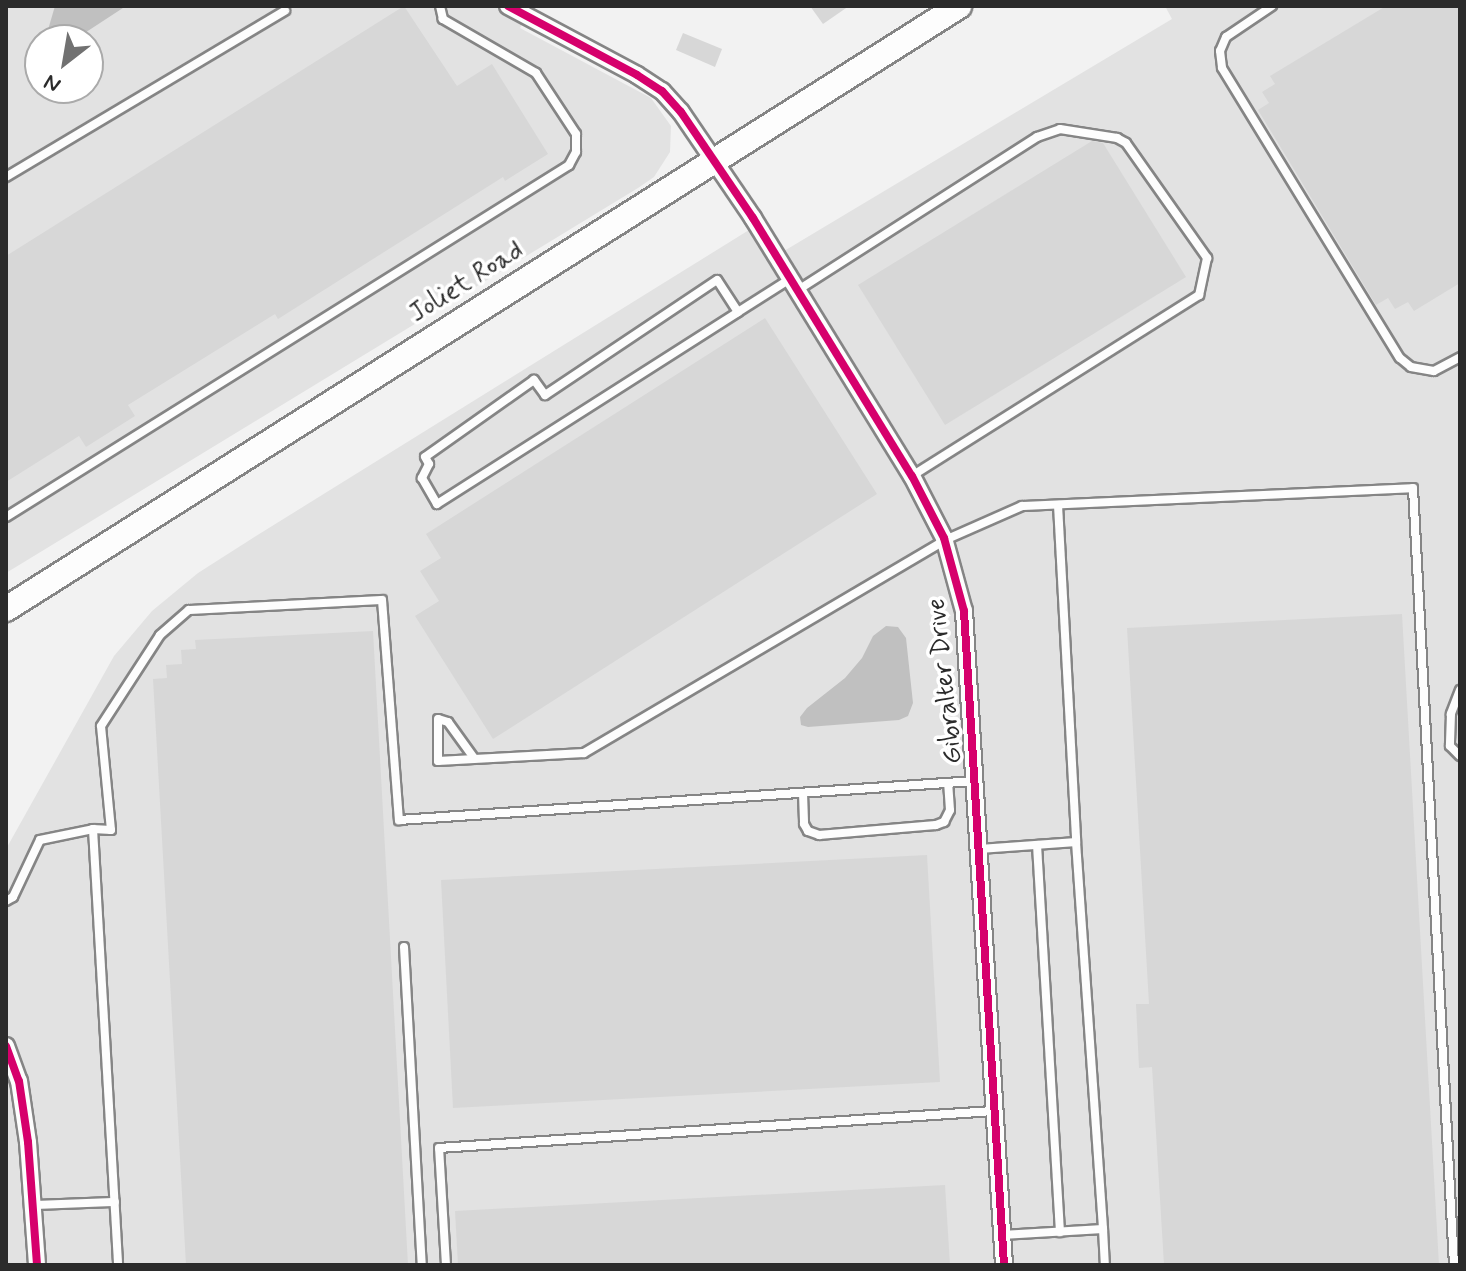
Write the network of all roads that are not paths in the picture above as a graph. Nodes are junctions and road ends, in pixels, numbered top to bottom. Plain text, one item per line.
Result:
1 (440, 6) edge
2 (509, 6) edge
3 (959, 6) edge
4 (1272, 6) edge
5 (285, 11) dead end
6 (713, 160) junction
7 (6, 177) edge
8 (794, 285) junction
9 (738, 312) junction
10 (1460, 357) edge
11 (912, 476) junction
12 (1058, 505) junction
13 (6, 517) edge
14 (945, 540) junction
15 (6, 609) edge
16 (1460, 690) edge
17 (1460, 756) edge
18 (474, 758) junction
19 (975, 781) junction
20 (948, 783) junction
21 (803, 793) junction
22 (93, 829) junction
23 (1076, 842) junction
24 (1037, 845) junction
25 (980, 849) junction
26 (6, 901) edge
27 (404, 947) dead end
28 (6, 1046) edge
29 (993, 1111) junction
30 (115, 1202) junction
31 (33, 1205) junction
32 (1103, 1229) junction
33 (1060, 1232) junction
34 (1002, 1235) junction
35 (37, 1265) edge
36 (118, 1265) edge
37 (422, 1265) edge
38 (446, 1265) edge
39 (1004, 1265) edge
40 (1105, 1265) edge
41 (1454, 1265) edge

1 - 13 lane
2 - 6 street, Gibralter Drive
3 - 6 main road, Joliet Road
4 - 10 lane
5 - 7 lane
6 - 8 street, Gibralter Drive
6 - 15 main road, Joliet Road
8 - 9 lane
8 - 11 street, Gibralter Drive
8 - 11 lane
9 - 9 lane
11 - 14 street, Gibralter Drive
12 - 14 lane
12 - 23 lane
12 - 41 lane
14 - 18 lane
14 - 19 street, Gibralter Drive
16 - 17 lane
18 - 18 lane
19 - 20 lane
19 - 25 street, Gibralter Drive
20 - 21 lane
20 - 21 lane
21 - 22 lane
22 - 26 lane
22 - 30 lane
23 - 24 lane
23 - 32 lane
24 - 25 lane
24 - 33 lane
25 - 29 street, Gibralter Drive
27 - 37 lane
28 - 31 street
29 - 34 street, Gibralter Drive
29 - 38 lane
30 - 31 lane
30 - 36 lane
31 - 35 street
32 - 33 lane
32 - 40 lane
33 - 34 lane
34 - 39 street, Gibralter Drive

